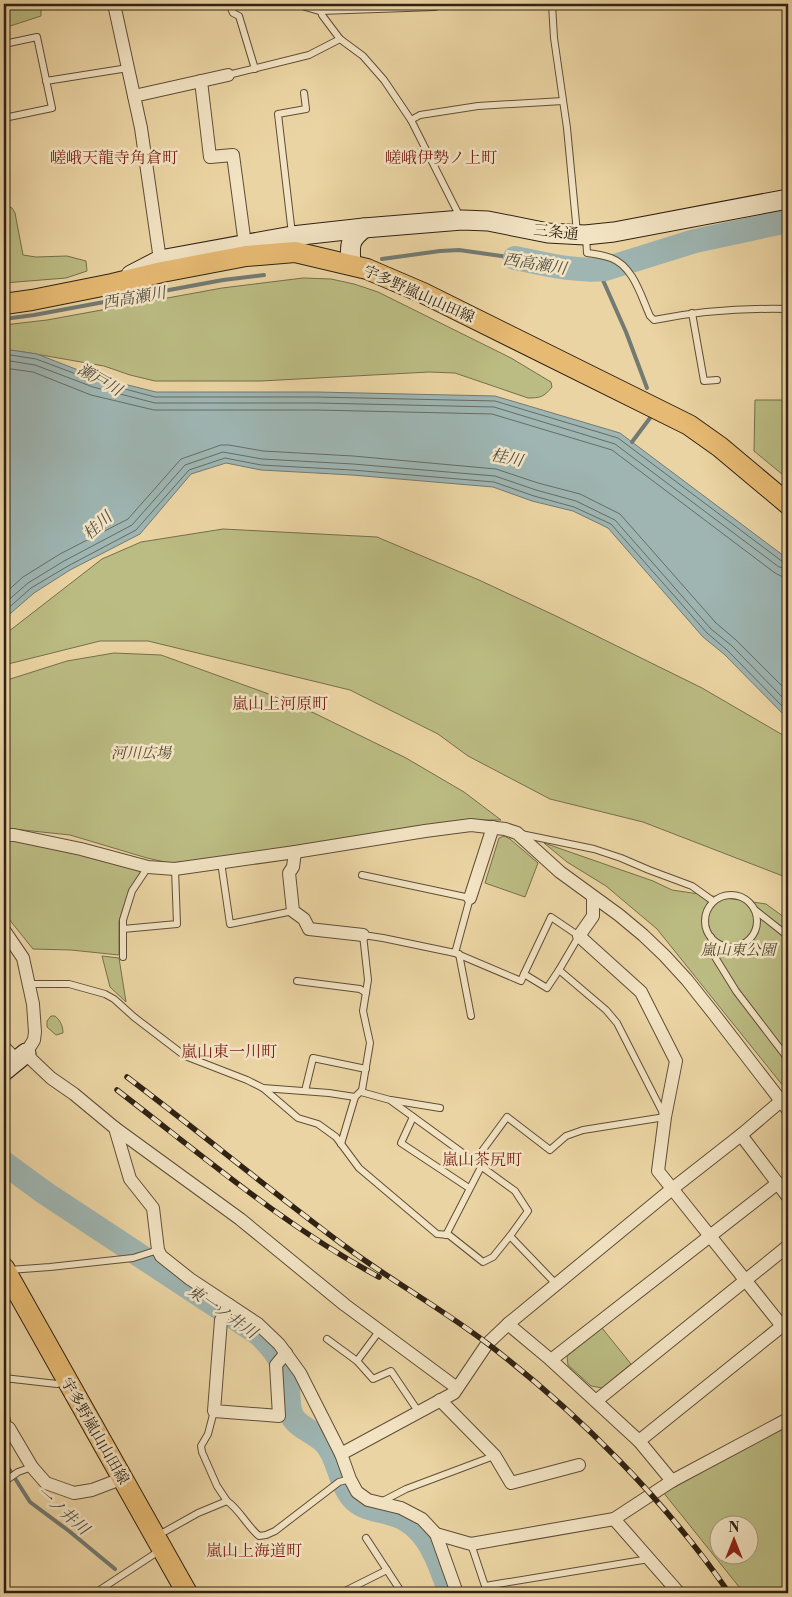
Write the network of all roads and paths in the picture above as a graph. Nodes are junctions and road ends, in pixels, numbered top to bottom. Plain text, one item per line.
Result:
1 (114, 4) edge
2 (229, 4) edge
3 (306, 4) edge
4 (435, 4) edge
5 (552, 4) edge
6 (320, 8) junction
7 (340, 39) junction
8 (4, 44) edge
9 (128, 68) junction
10 (255, 69) junction
11 (228, 75) joint
12 (46, 81) junction
13 (201, 81) junction
14 (304, 93) dead end
15 (134, 96) junction
16 (563, 101) junction
17 (4, 118) edge
18 (411, 120) junction
19 (788, 200) edge
20 (462, 220) junction
21 (364, 228) junction
22 (581, 235) junction
23 (294, 244) junction
24 (246, 250) junction
25 (351, 265) junction
26 (161, 266) junction
27 (4, 304) edge
28 (788, 309) edge
29 (692, 313) junction
30 (717, 380) dead end
31 (788, 504) edge
32 (493, 827) junction
33 (517, 833) junction
34 (4, 834) edge
35 (295, 852) junction
36 (221, 862) junction
37 (148, 867) junction
38 (175, 869) junction
39 (362, 875) dead end
40 (593, 897) junction
41 (470, 898) junction
42 (713, 901) junction
43 (754, 909) junction
44 (293, 911) junction
45 (122, 929) junction
46 (4, 930) edge
47 (362, 935) junction
48 (579, 936) junction
49 (788, 936) edge
50 (711, 937) junction
51 (457, 953) junction
52 (122, 957) dead end
53 (559, 970) junction
54 (524, 974) junction
55 (297, 981) dead end
56 (28, 984) junction
57 (366, 993) junction
58 (471, 1016) dead end
59 (4, 1043) edge
60 (22, 1055) junction
61 (788, 1059) edge
62 (366, 1069) junction
63 (4, 1071) edge
64 (263, 1088) junction
65 (305, 1091) junction
66 (361, 1092) junction
67 (355, 1097) junction
68 (390, 1100) junction
69 (785, 1105) edge
70 (440, 1108) dead end
71 (413, 1117) junction
72 (665, 1117) junction
73 (115, 1128) junction
74 (741, 1135) junction
75 (341, 1144) junction
76 (474, 1162) junction
77 (481, 1167) junction
78 (778, 1183) junction
79 (469, 1188) junction
80 (672, 1189) junction
81 (788, 1197) edge
82 (446, 1234) junction
83 (510, 1236) junction
84 (709, 1236) junction
85 (788, 1246) edge
86 (153, 1252) junction
87 (4, 1269) edge
88 (745, 1280) junction
89 (556, 1284) junction
90 (228, 1307) junction
91 (508, 1324) junction
92 (380, 1330) junction
93 (327, 1339) dead end
94 (282, 1356) junction
95 (551, 1360) junction
96 (357, 1361) junction
97 (4, 1378) edge
98 (66, 1380) junction
99 (457, 1388) junction
100 (440, 1400) junction
101 (596, 1401) junction
102 (4, 1410) edge
103 (214, 1411) junction
104 (418, 1412) junction
105 (788, 1419) edge
106 (9, 1428) joint
107 (639, 1441) junction
108 (341, 1454) junction
109 (495, 1456) junction
110 (579, 1465) dead end
111 (32, 1467) junction
112 (121, 1476) junction
113 (345, 1480) junction
114 (672, 1481) junction
115 (4, 1482) edge
116 (227, 1501) junction
117 (377, 1503) junction
118 (614, 1519) junction
119 (436, 1534) junction
120 (366, 1538) dead end
121 (159, 1543) junction
122 (471, 1544) junction
123 (648, 1558) junction
124 (387, 1570) junction
125 (95, 1593) edge
126 (187, 1593) edge
127 (341, 1593) edge
128 (402, 1593) edge
129 (457, 1593) edge
130 (679, 1593) edge

1 - 9 street
2 - 10 lane
3 - 6 street
4 - 6 street
5 - 16 lane
6 - 7 lane
7 - 10 lane
7 - 18 lane
8 - 12 lane
9 - 12 lane
9 - 15 street
10 - 11 lane
11 - 13 street
12 - 17 lane
13 - 15 street
13 - 24 street
14 - 23 lane
15 - 26 street
16 - 18 lane
16 - 22 lane
18 - 20 lane
19 - 22 main road, 三条通
20 - 21 main road, 三条通
20 - 22 main road, 三条通
21 - 23 main road, 三条通
21 - 25 main road
22 - 29 lane
23 - 24 main road, 宇多野嵐山山田線
23 - 25 main road, 宇多野嵐山山田線
24 - 26 main road, 宇多野嵐山山田線
25 - 31 main road, 宇多野嵐山山田線
26 - 27 main road, 宇多野嵐山山田線
28 - 29 lane
29 - 30 lane
32 - 33 street
32 - 35 street
32 - 41 street
33 - 40 street
33 - 42 lane
34 - 37 street
35 - 36 street
35 - 44 street
36 - 38 street
36 - 44 lane
37 - 38 street
37 - 45 lane
38 - 45 lane
39 - 41 lane
40 - 48 street
40 - 69 street
41 - 51 lane
42 - 43 lane
42 - 50 lane
43 - 49 lane
43 - 50 lane
44 - 47 street
45 - 52 lane
46 - 56 street
47 - 51 lane
47 - 57 lane
48 - 53 lane
48 - 54 lane
48 - 72 street
50 - 61 lane
51 - 54 lane
51 - 58 lane
53 - 54 lane
53 - 72 lane
55 - 57 lane
56 - 60 street
56 - 64 lane
57 - 62 lane
59 - 60 lane
60 - 63 main road
60 - 73 street
62 - 65 lane
62 - 66 lane
64 - 65 lane
64 - 75 lane
65 - 67 lane
66 - 67 lane
66 - 68 lane
67 - 75 lane
68 - 70 lane
68 - 71 lane
69 - 74 street
71 - 76 lane
71 - 79 lane
72 - 76 lane
72 - 80 street
73 - 86 street
73 - 92 street
74 - 78 street
74 - 80 street
75 - 82 lane
76 - 77 lane
77 - 79 lane
77 - 83 lane
78 - 81 street
78 - 84 street
79 - 82 lane
80 - 84 street
80 - 89 street
82 - 83 lane
83 - 89 lane
84 - 88 street
84 - 95 street
85 - 88 street
86 - 87 lane
86 - 90 street
87 - 98 main road, 宇多野嵐山山田線
88 - 101 street
88 - 107 street
89 - 91 street
90 - 94 street
90 - 103 street
91 - 95 street
91 - 99 street
92 - 96 lane
92 - 99 street
93 - 96 lane
94 - 103 street
94 - 108 street
95 - 101 street
96 - 104 lane
97 - 98 lane
98 - 112 main road, 宇多野嵐山山田線
99 - 100 street
100 - 104 street
100 - 109 street
101 - 107 street
102 - 106 lane
103 - 116 lane
104 - 108 street
105 - 114 street
106 - 111 street
107 - 114 street
108 - 113 street
109 - 110 street
109 - 117 lane
111 - 112 street
111 - 115 lane
112 - 121 main road, 宇多野嵐山山田線
113 - 116 lane
113 - 117 street
114 - 118 street
116 - 121 lane
117 - 119 street
118 - 122 street
118 - 123 street
119 - 122 street
119 - 129 street
120 - 124 lane
121 - 125 lane
121 - 126 main road, 宇多野嵐山山田線
122 - 123 lane
123 - 130 street
124 - 127 lane
124 - 128 lane

